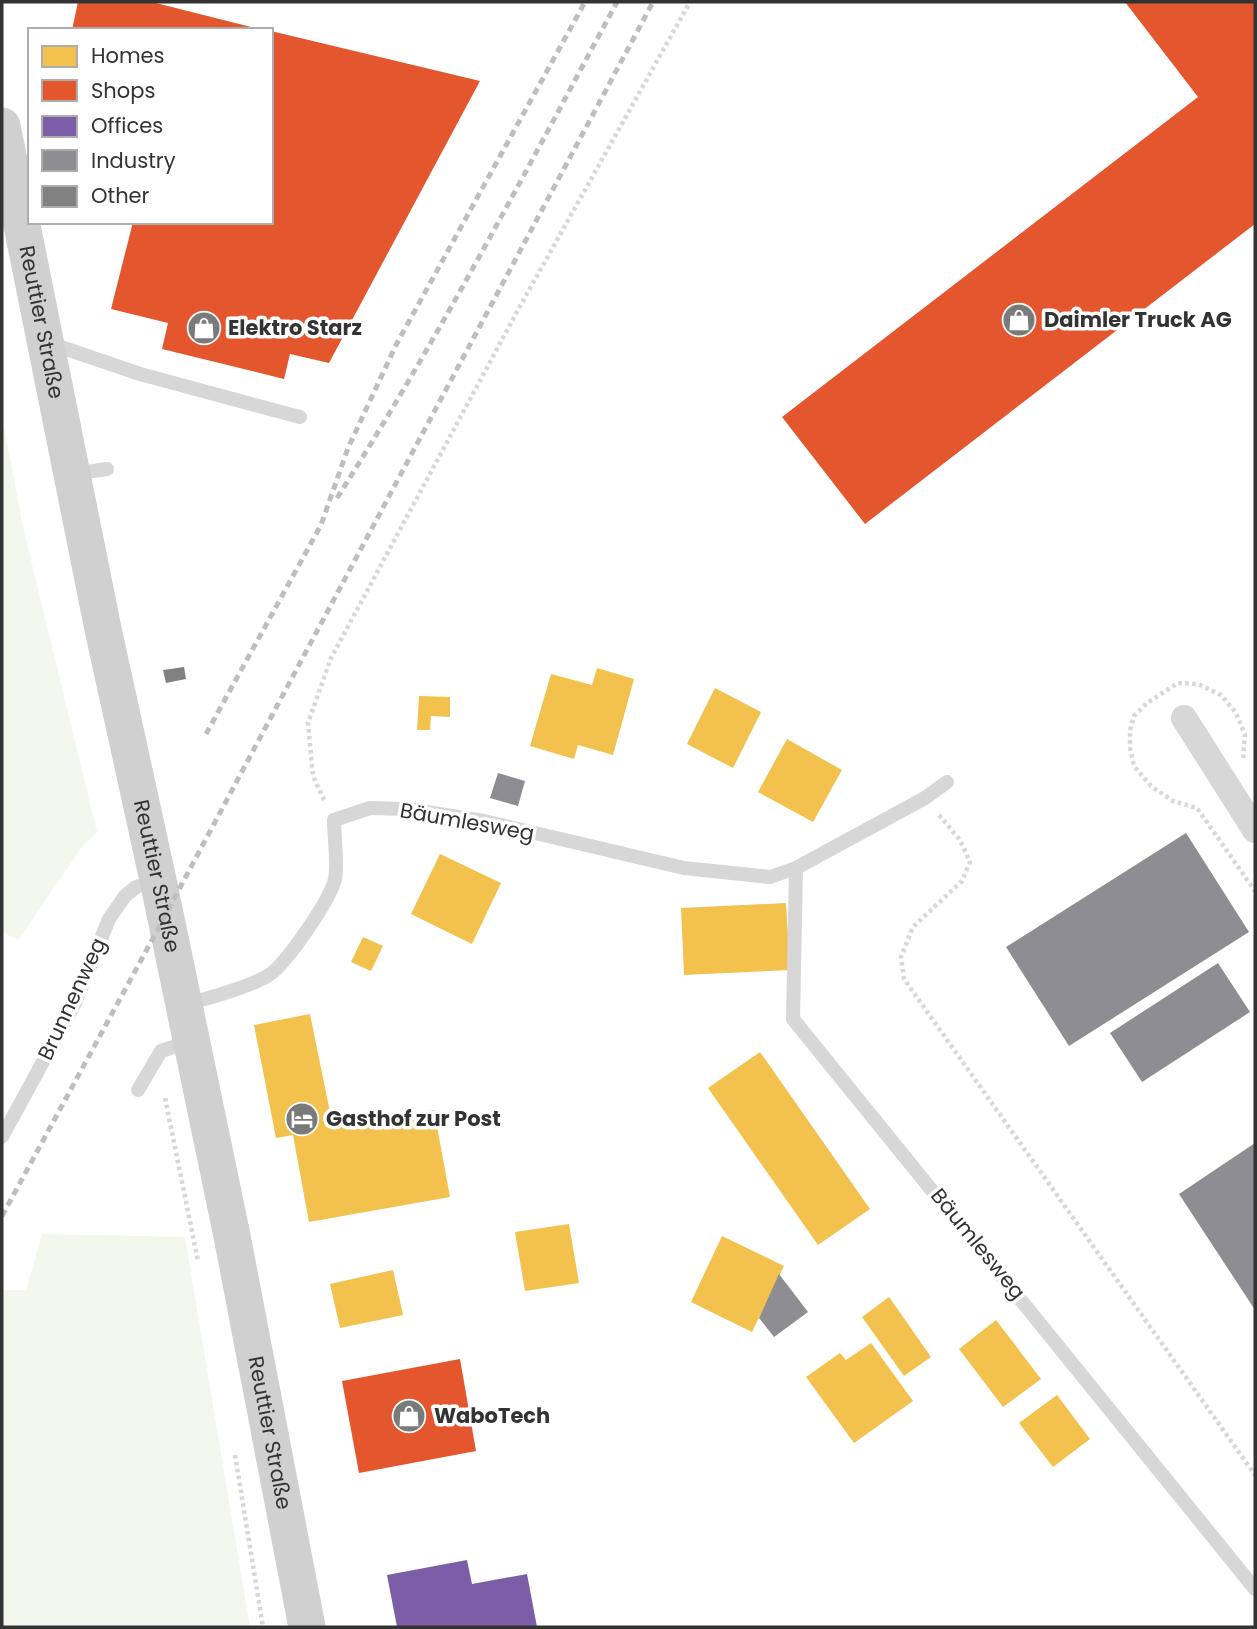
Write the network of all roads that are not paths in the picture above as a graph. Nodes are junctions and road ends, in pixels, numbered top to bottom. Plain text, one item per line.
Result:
1 (2, 126) edge
2 (45, 342) junction
3 (300, 417) dead end
4 (107, 469) dead end
5 (71, 474) junction
6 (1184, 718) dead end
7 (947, 782) dead end
8 (1255, 830) edge
9 (796, 868) junction
10 (158, 880) junction
11 (176, 1007) junction
12 (192, 1041) junction
13 (138, 1090) dead end
14 (2, 1137) edge
15 (1255, 1589) edge
16 (307, 1627) edge

1 - 2 main road, Reuttier Straße
2 - 3 lane
2 - 5 main road, Reuttier Straße
4 - 5 lane
5 - 10 main road, Reuttier Straße
6 - 8 street
7 - 9 lane, Bäumlesweg
9 - 11 lane, Bäumlesweg
9 - 15 lane, Bäumlesweg
10 - 11 main road, Reuttier Straße
10 - 14 lane, Brunnenweg
11 - 12 main road, Reuttier Straße
12 - 13 lane
12 - 16 main road, Reuttier Straße

